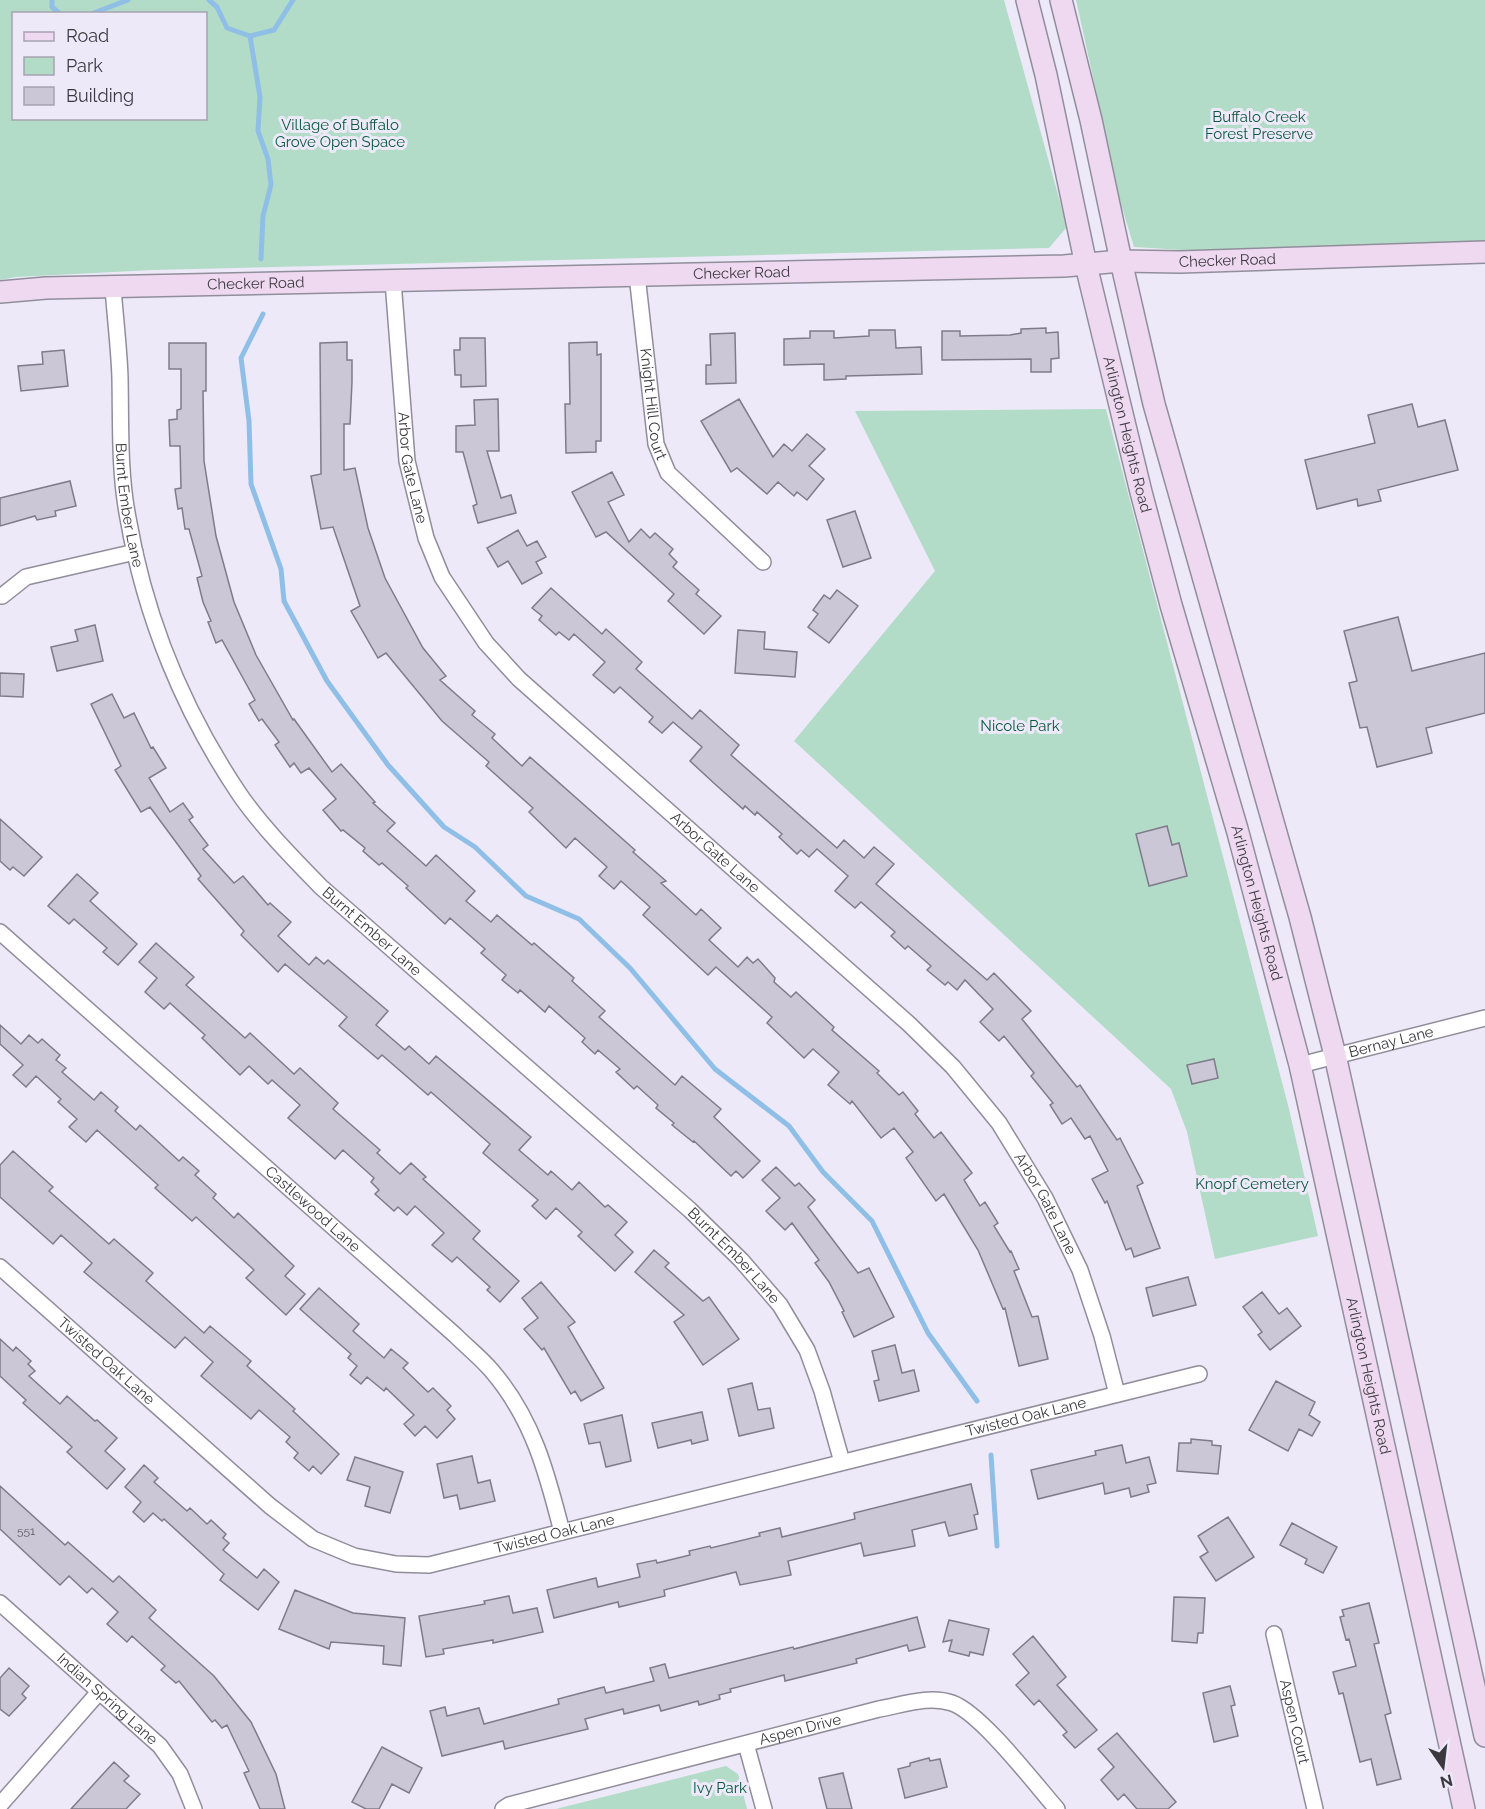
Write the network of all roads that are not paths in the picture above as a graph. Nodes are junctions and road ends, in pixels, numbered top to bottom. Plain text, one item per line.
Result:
1 (1027, 0) edge
2 (1061, 0) edge
3 (1485, 252) edge
4 (1121, 261) junction
5 (1086, 265) junction
6 (638, 275) junction
7 (393, 281) junction
8 (113, 287) junction
9 (0, 292) edge
10 (135, 552) junction
11 (763, 562) dead end
12 (2, 596) dead end
13 (0, 933) edge
14 (1485, 1018) edge
15 (1335, 1055) junction
16 (1300, 1065) junction
17 (0, 1267) edge
18 (1199, 1374) dead end
19 (1118, 1394) junction
20 (842, 1462) junction
21 (562, 1532) junction
22 (0, 1603) edge
23 (1274, 1634) dead end
24 (99, 1692) junction
25 (1485, 1736) edge
26 (746, 1744) junction
27 (0, 1805) edge
28 (194, 1809) edge
29 (503, 1809) edge
30 (764, 1809) edge
31 (1057, 1809) edge
32 (1315, 1809) edge
33 (1464, 1809) edge

1 - 5 main road, Arlington Heights Road
2 - 4 main road
3 - 4 main road, Checker Road
4 - 5 main road, Checker Road
4 - 15 main road
5 - 6 main road, Checker Road
5 - 16 main road, Arlington Heights Road
6 - 7 main road, Checker Road
6 - 11 street, Knight Hill Court
7 - 8 main road, Checker Road
7 - 19 street, Arbor Gate Lane
8 - 9 main road, Checker Road
8 - 10 street, Burnt Ember Lane
10 - 12 street
10 - 20 street, Burnt Ember Lane
13 - 21 street, Castlewood Lane
14 - 15 street, Bernay Lane
15 - 16 street, Bernay Lane
15 - 25 main road
16 - 33 main road, Arlington Heights Road
17 - 21 street, Twisted Oak Lane
18 - 19 street, Twisted Oak Lane
19 - 20 street, Twisted Oak Lane
20 - 21 street, Twisted Oak Lane
22 - 24 street, Indian Spring Lane
23 - 32 street, Aspen Court
24 - 27 street
24 - 28 street, Indian Spring Lane
26 - 29 street, Aspen Drive
26 - 30 street
26 - 31 street, Aspen Drive

